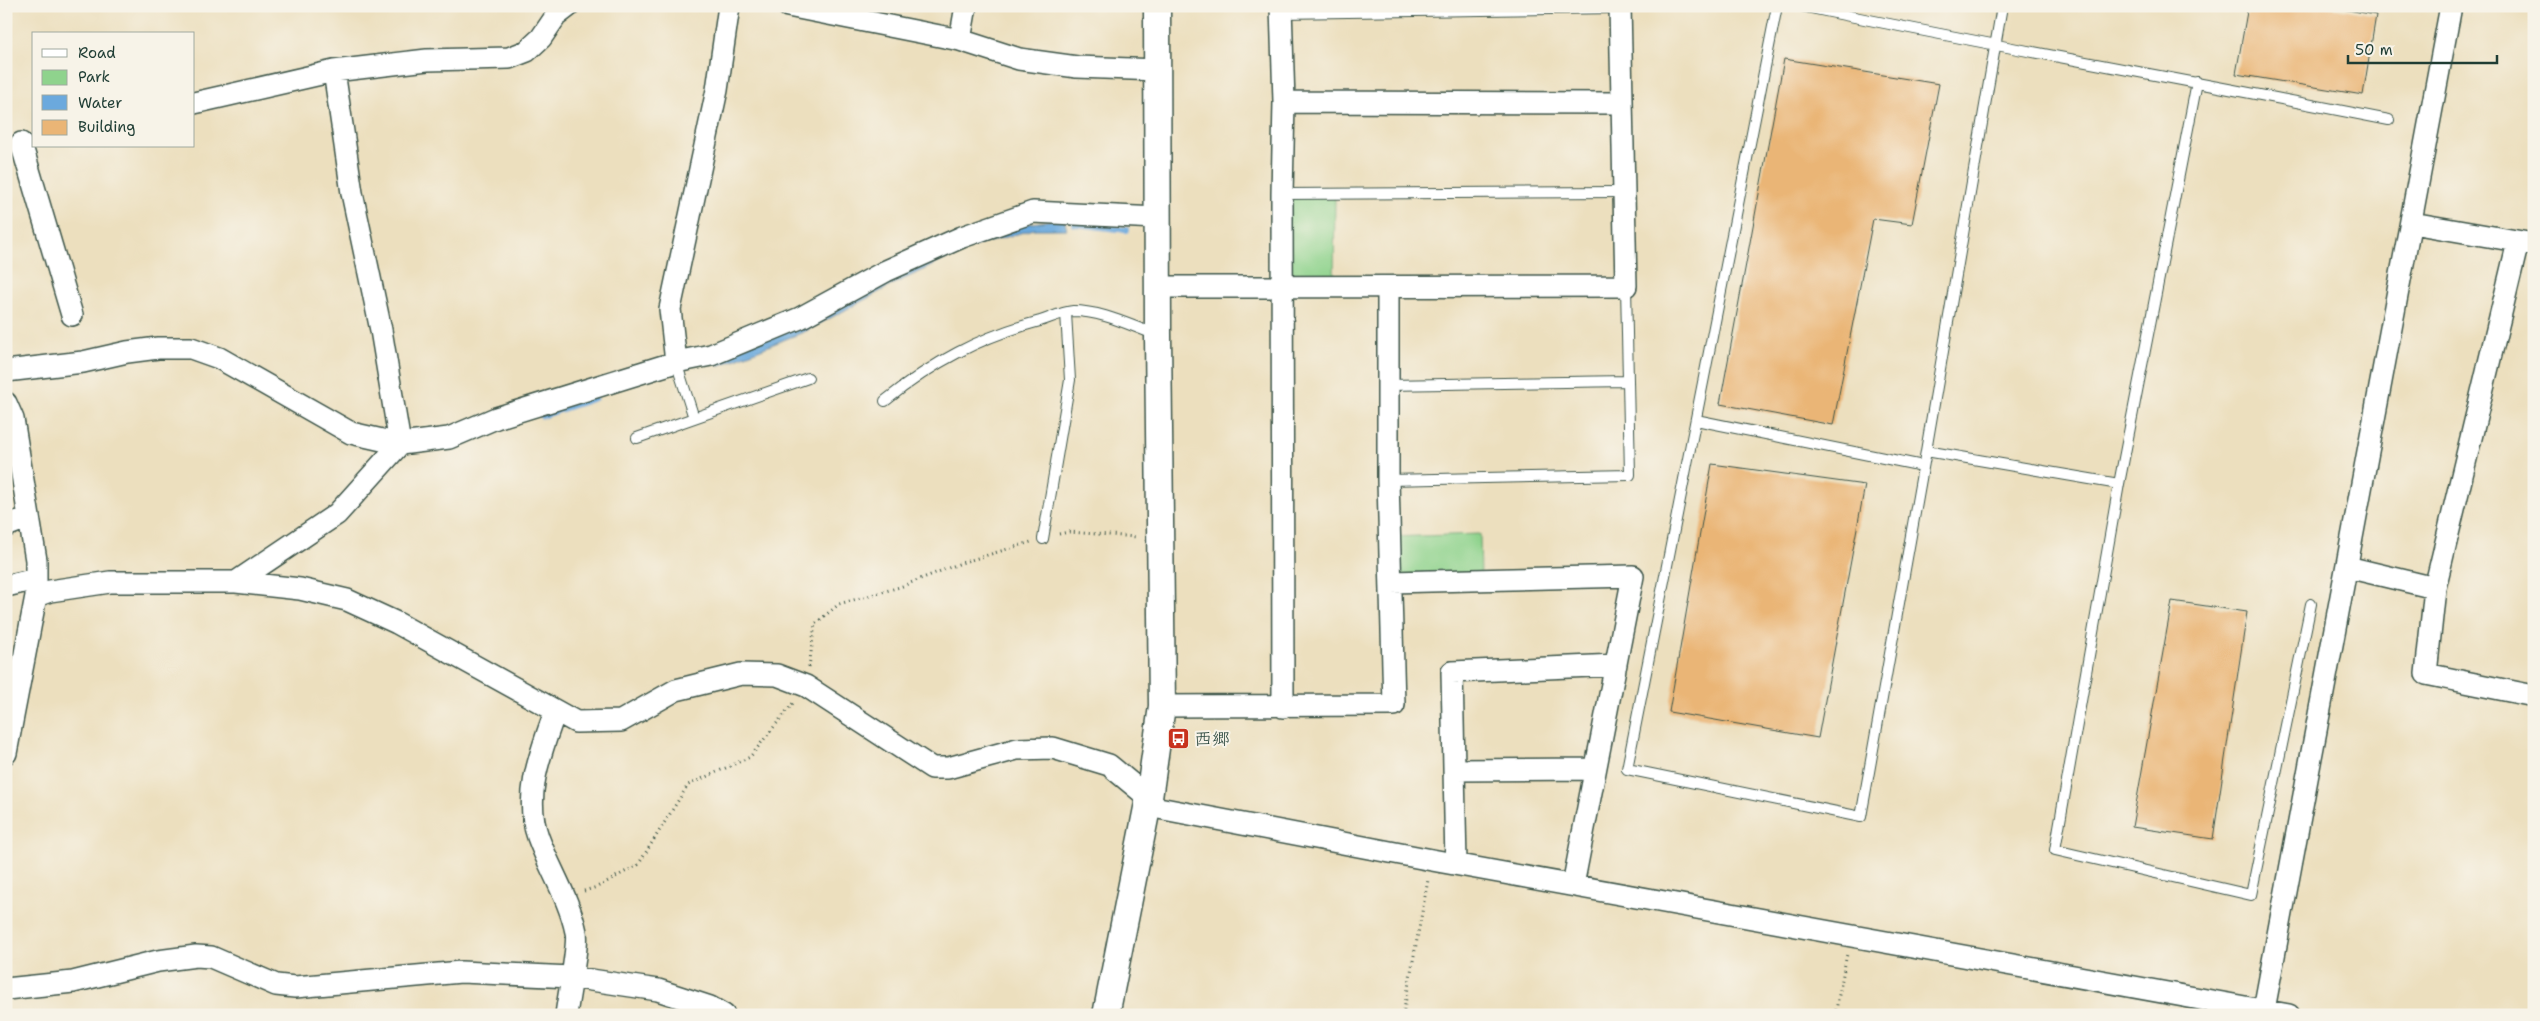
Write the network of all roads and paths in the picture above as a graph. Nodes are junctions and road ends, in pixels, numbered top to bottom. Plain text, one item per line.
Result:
1 (569, 6) edge
2 (729, 6) edge
3 (788, 6) edge
4 (966, 6) edge
5 (1157, 6) edge
6 (1777, 6) edge
7 (1800, 6) edge
8 (2002, 6) edge
9 (2452, 6) edge
10 (1620, 7) edge
11 (1281, 10) edge
12 (960, 40) junction
13 (1994, 46) junction
14 (1158, 70) junction
15 (334, 71) junction
16 (2197, 82) junction
17 (1284, 102) junction
18 (195, 103) edge
19 (1622, 103) junction
20 (2389, 120) dead end
21 (20, 143) edge
22 (1624, 192) junction
23 (1282, 194) junction
24 (1157, 218) junction
25 (2412, 223) junction
26 (2526, 243) edge
27 (1626, 286) junction
28 (1158, 287) junction
29 (1282, 287) junction
30 (1388, 287) junction
31 (1066, 313) junction
32 (72, 315) dead end
33 (1158, 335) junction
34 (676, 362) junction
35 (6, 371) edge
36 (808, 378) dead end
37 (1628, 381) junction
38 (1388, 384) junction
39 (885, 401) dead end
40 (6, 403) edge
41 (694, 418) junction
42 (1696, 420) junction
43 (637, 438) dead end
44 (400, 444) junction
45 (1926, 451) junction
46 (1923, 466) junction
47 (1388, 480) junction
48 (2119, 484) junction
49 (29, 517) junction
50 (6, 526) edge
51 (1160, 538) junction
52 (1043, 539) junction
53 (2347, 567) junction
54 (236, 582) junction
55 (1390, 582) junction
56 (6, 586) edge
57 (36, 588) junction
58 (2435, 588) junction
59 (2312, 604) dead end
60 (1616, 665) junction
61 (806, 686) junction
62 (2534, 696) edge
63 (1162, 706) junction
64 (1283, 707) junction
65 (555, 712) junction
66 (6, 753) edge
67 (1595, 769) junction
68 (1454, 770) junction
69 (1149, 802) junction
70 (1432, 860) junction
71 (1456, 864) junction
72 (1572, 885) junction
73 (566, 896) junction
74 (1850, 935) junction
75 (571, 977) junction
76 (6, 989) edge
77 (2264, 1012) edge
78 (566, 1015) edge
79 (724, 1015) edge
80 (1106, 1015) edge
81 (1403, 1015) edge
82 (1835, 1015) edge
83 (2289, 1015) edge

1 - 15 street
2 - 34 street
3 - 12 street
4 - 12 street
5 - 14 street
6 - 42 lane
7 - 13 lane
8 - 13 lane
9 - 25 street
10 - 11 lane
10 - 19 street
11 - 17 street
12 - 14 street
13 - 16 lane
13 - 45 lane
14 - 24 street
15 - 18 street
15 - 44 street
16 - 20 lane
16 - 48 lane
17 - 19 street
17 - 23 street
19 - 22 street
21 - 32 street
22 - 23 lane
22 - 27 street
23 - 29 street
24 - 28 street
24 - 34 street
25 - 26 street
25 - 53 street
26 - 58 street
27 - 30 street
27 - 37 lane
28 - 29 street
28 - 33 street
29 - 30 street
29 - 64 street
30 - 38 street
31 - 33 lane
31 - 39 lane
31 - 52 lane
33 - 51 street
34 - 41 lane
34 - 44 street
35 - 44 street
36 - 41 lane
37 - 38 lane
37 - 47 lane
38 - 47 street
40 - 49 street
41 - 43 lane
42 - 46 lane
42 - 46 lane
44 - 54 street
45 - 46 lane
45 - 48 lane
47 - 55 street
48 - 59 lane
49 - 50 street
49 - 57 street
51 - 52 path
51 - 63 street
52 - 61 path
53 - 58 street
53 - 77 street
54 - 57 street
54 - 65 street
55 - 60 street
55 - 64 street
56 - 57 street
57 - 66 street
58 - 62 street
60 - 67 street
60 - 68 street
61 - 65 street
61 - 69 street
61 - 73 path
63 - 64 street
63 - 69 street
65 - 73 street
67 - 68 street
67 - 72 street
68 - 71 street
69 - 70 street
69 - 80 street
70 - 71 street
70 - 81 path
71 - 72 street
72 - 74 street
73 - 75 street
74 - 77 street
74 - 82 path
75 - 76 street
75 - 78 street
75 - 79 street
77 - 83 street

